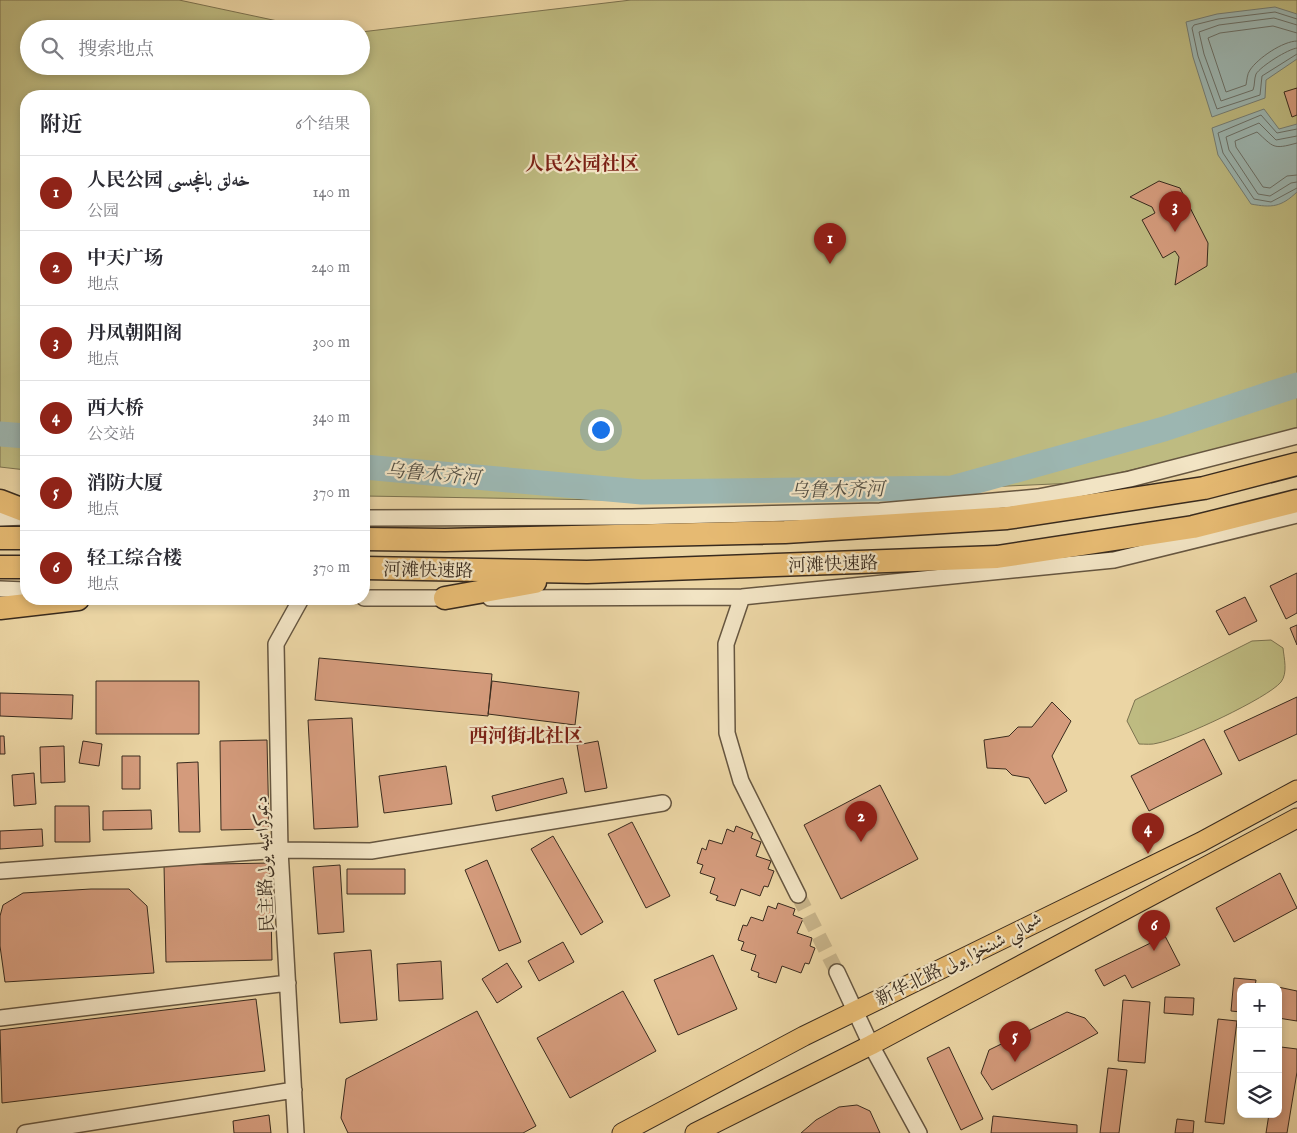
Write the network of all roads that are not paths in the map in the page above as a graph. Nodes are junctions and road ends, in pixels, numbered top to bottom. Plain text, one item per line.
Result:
1 (1297, 436) edge
2 (1297, 464) edge
3 (0, 501) edge
4 (1297, 501) edge
5 (20, 509) edge
6 (1297, 515) edge
7 (20, 517) edge
8 (0, 518) edge
9 (370, 518) edge
10 (0, 538) edge
11 (20, 538) edge
12 (370, 539) edge
13 (889, 562) junction
14 (0, 567) edge
15 (20, 567) edge
16 (370, 568) edge
17 (1002, 571) junction
18 (588, 572) junction
19 (0, 589) edge
20 (20, 590) edge
21 (742, 597) junction
22 (370, 598) edge
23 (445, 598) junction
24 (26, 605) edge
25 (298, 605) edge
26 (0, 608) edge
27 (1297, 790) edge
28 (663, 803) dead end
29 (1297, 818) edge
30 (280, 850) junction
31 (0, 871) edge
32 (798, 895) tunnel mouth
33 (837, 972) tunnel mouth
34 (288, 983) junction
35 (854, 1011) junction
36 (0, 1018) edge
37 (871, 1045) junction
38 (294, 1090) junction
39 (25, 1133) edge
40 (296, 1133) edge
41 (622, 1133) edge
42 (695, 1133) edge
43 (919, 1133) edge

1 - 9 street
2 - 12 highway, 河滩快速路
3 - 5 highway
4 - 13 highway, 河滩快速路
6 - 17 street
7 - 8 street
10 - 11 highway
13 - 17 highway
13 - 18 highway, 河滩快速路
14 - 15 highway
16 - 18 highway, 河滩快速路
17 - 21 street
18 - 23 highway
19 - 20 street
21 - 23 street
21 - 32 street
22 - 23 street
24 - 26 highway
25 - 30 street, 民主路دىموكراتىيە يولى
27 - 35 main road, 新华北路 شىمالىي شىنخۇا يولى
28 - 30 street
29 - 37 main road, 新华北路 شىمالىي شىنخۇا يولى
30 - 31 street
30 - 34 street, 民主路دىموكراتىيە يولى
33 - 35 street
34 - 36 street
34 - 38 street, 民主路دىموكراتىيە يولى
35 - 37 street
35 - 41 main road, 新华北路 شىمالىي شىنخۇا يولى
37 - 42 main road, 新华北路 شىمالىي شىنخۇا يولى
37 - 43 street
38 - 39 street
38 - 40 street, 民主路دىموكراتىيە يولى

